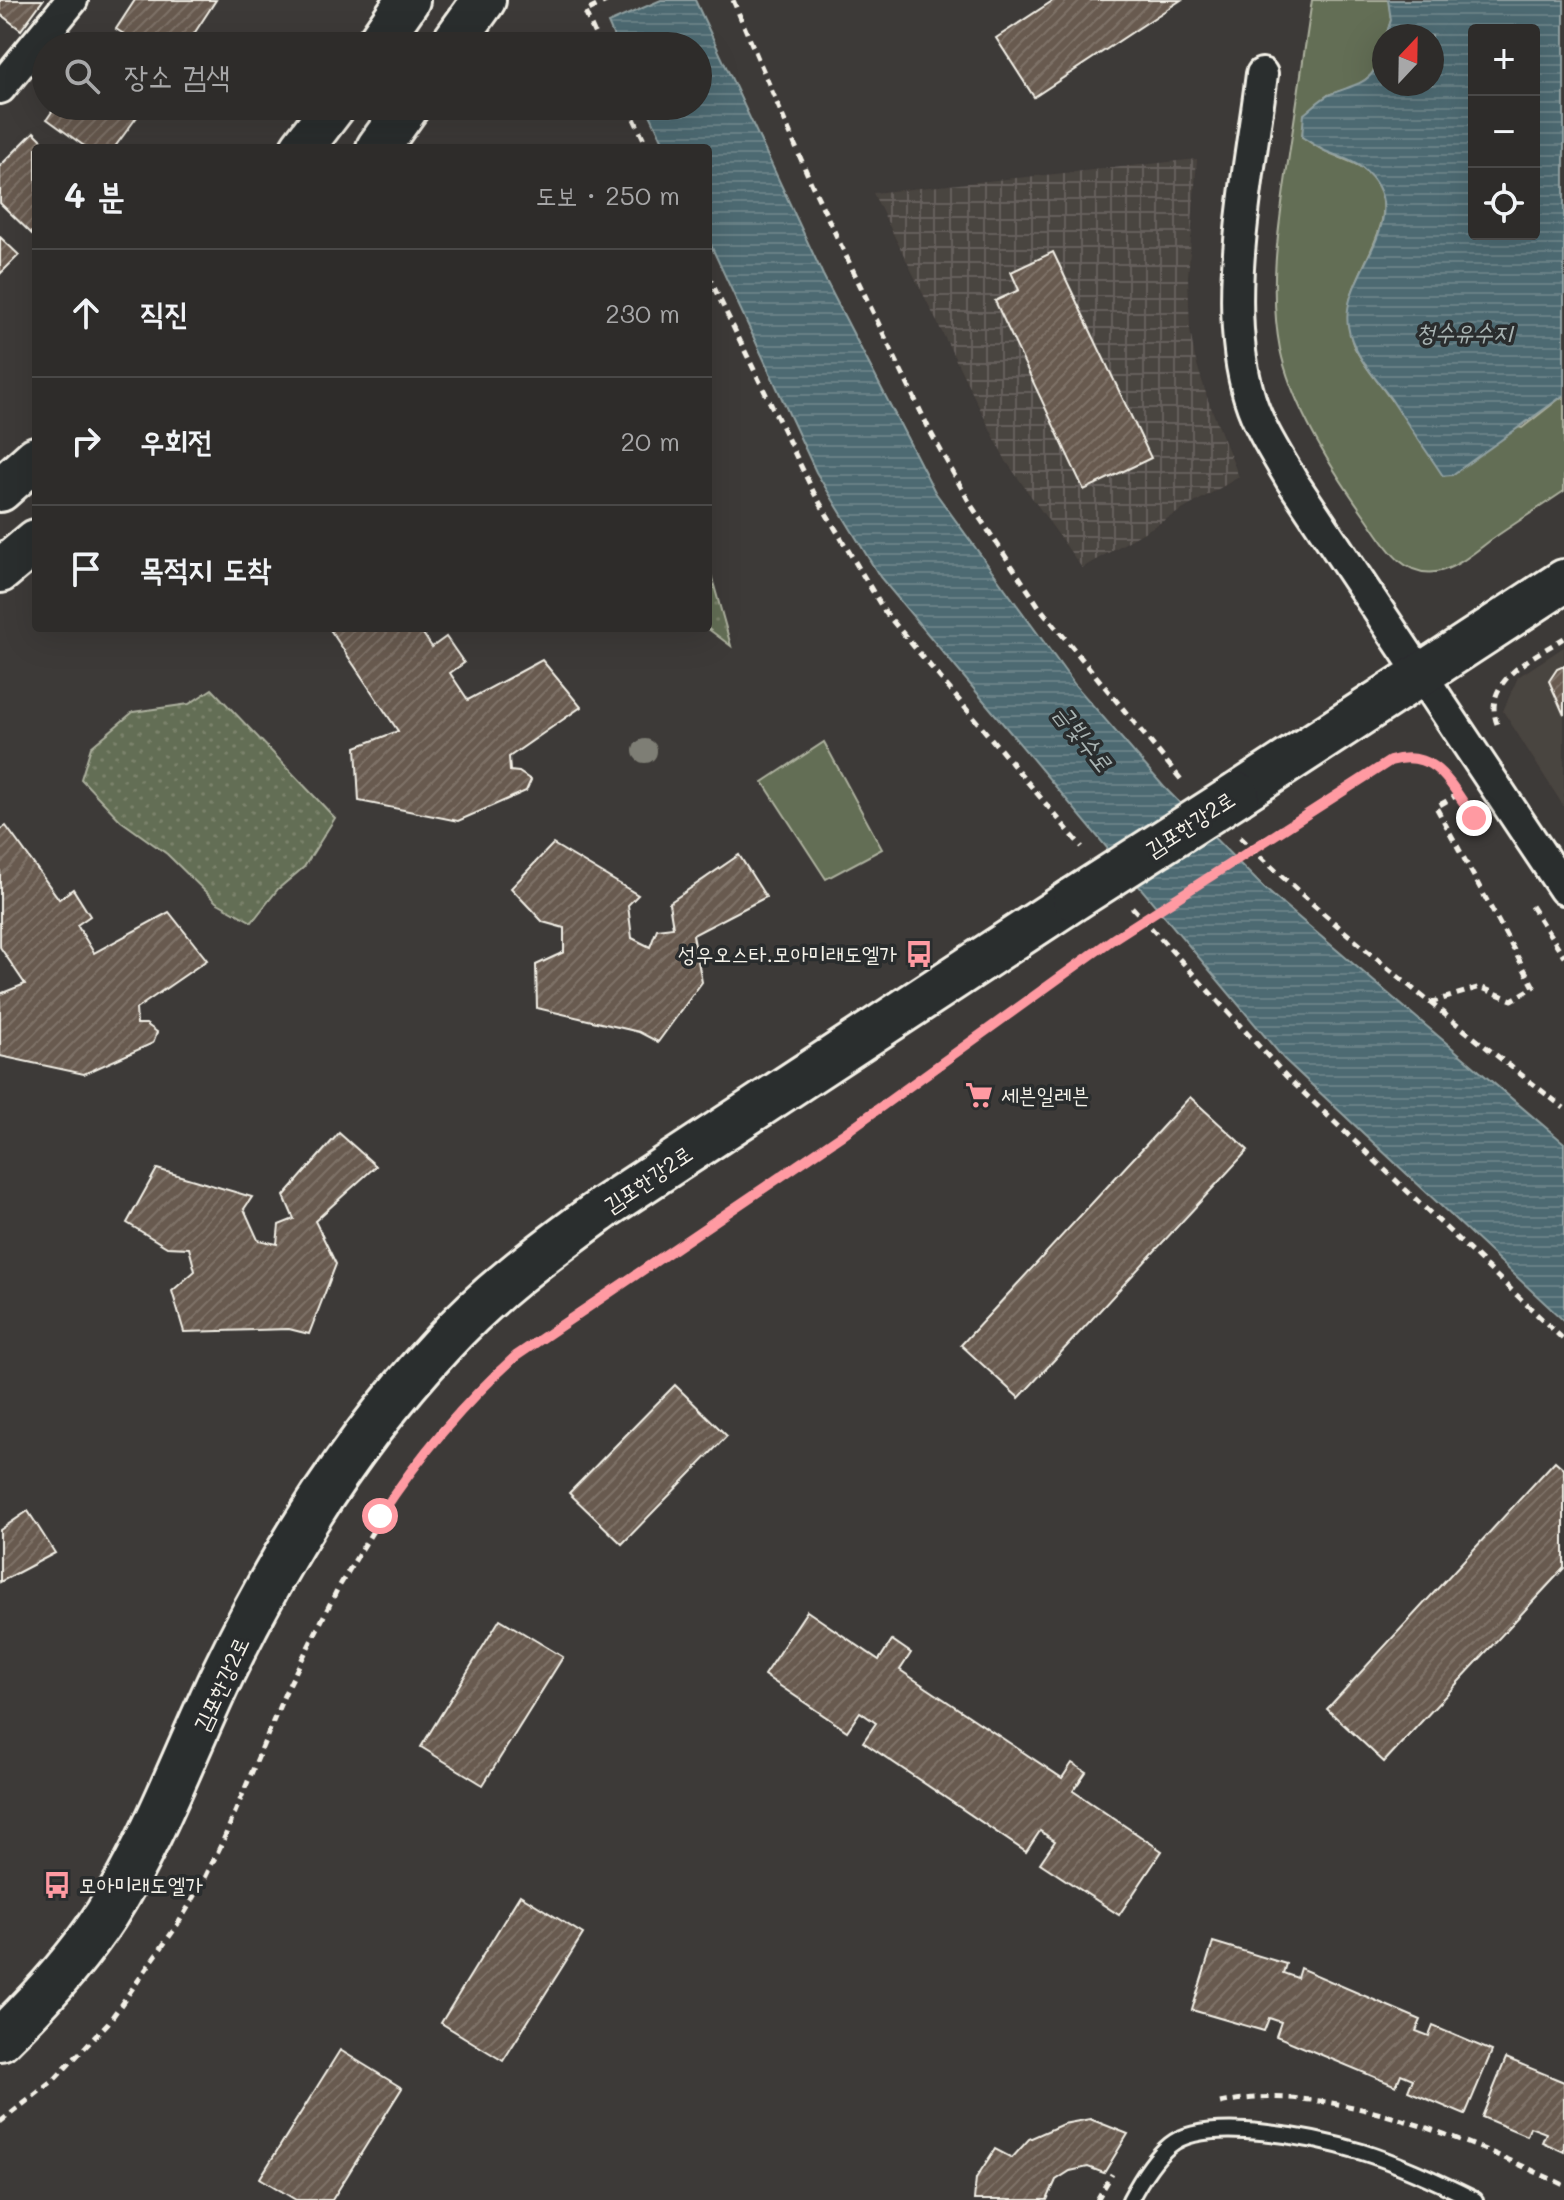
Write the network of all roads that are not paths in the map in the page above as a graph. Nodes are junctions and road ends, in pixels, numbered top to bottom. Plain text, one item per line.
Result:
1 (72, 0) edge
2 (408, 0) edge
3 (484, 0) edge
4 (46, 32) edge
5 (386, 32) edge
6 (461, 32) edge
7 (32, 49) edge
8 (1262, 74) dead end
9 (0, 88) edge
10 (323, 120) edge
11 (398, 120) edge
12 (305, 144) edge
13 (381, 144) edge
14 (32, 544) edge
15 (0, 571) edge
16 (1564, 581) edge
17 (1423, 675) junction
18 (1564, 889) edge
19 (0, 2039) edge
20 (1130, 2200) edge
21 (1475, 2200) edge

1 - 4 street
2 - 5 street
3 - 6 street
7 - 9 street
8 - 17 street
10 - 12 street
11 - 13 street
14 - 15 street
16 - 17 street, 김포한강2로
17 - 18 street
17 - 19 street, 김포한강2로, bridge
20 - 21 lane

